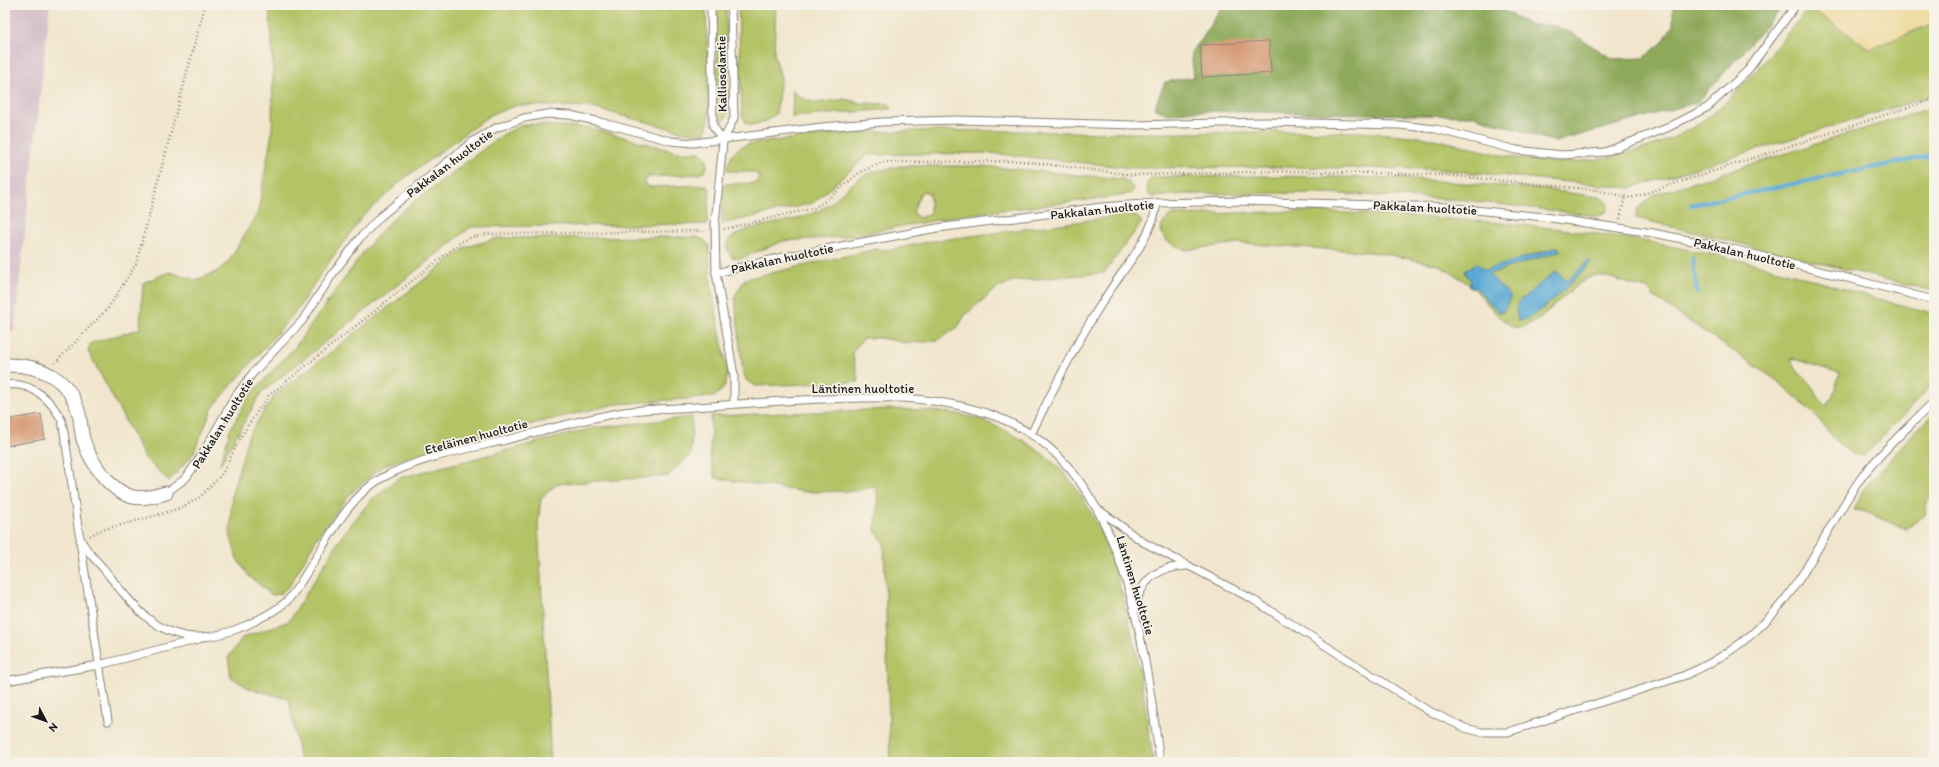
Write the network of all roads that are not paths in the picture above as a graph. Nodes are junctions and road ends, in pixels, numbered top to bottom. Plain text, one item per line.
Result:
1 (711, 5) edge
2 (730, 5) edge
3 (1796, 5) edge
4 (724, 140) junction
5 (1157, 203) junction
6 (716, 273) junction
7 (1934, 300) edge
8 (5, 365) edge
9 (5, 385) edge
10 (1934, 402) edge
11 (734, 403) junction
12 (1031, 434) junction
13 (166, 493) joint
14 (1097, 508) junction
15 (80, 540) junction
16 (1190, 566) junction
17 (1134, 609) junction
18 (211, 636) junction
19 (99, 665) junction
20 (5, 681) edge
21 (108, 721) dead end
22 (1160, 762) edge

1 - 4 lane
2 - 4 lane, Kalliosolantie
3 - 4 lane
4 - 6 lane, Pakkalan huoltotie
4 - 13 lane, Pakkalan huoltotie
5 - 6 lane, Pakkalan huoltotie
5 - 7 lane, Pakkalan huoltotie
5 - 12 lane
6 - 11 lane
8 - 13 street, Pakkalan huoltotie
9 - 15 lane
10 - 16 lane
11 - 12 lane, Läntinen huoltotie
11 - 18 lane, Eteläinen huoltotie
12 - 14 lane, Läntinen huoltotie
14 - 16 lane
14 - 17 lane, Läntinen huoltotie
15 - 18 lane
15 - 19 lane
16 - 17 lane
17 - 22 lane, Läntinen huoltotie
18 - 19 lane
19 - 20 lane
19 - 21 lane

